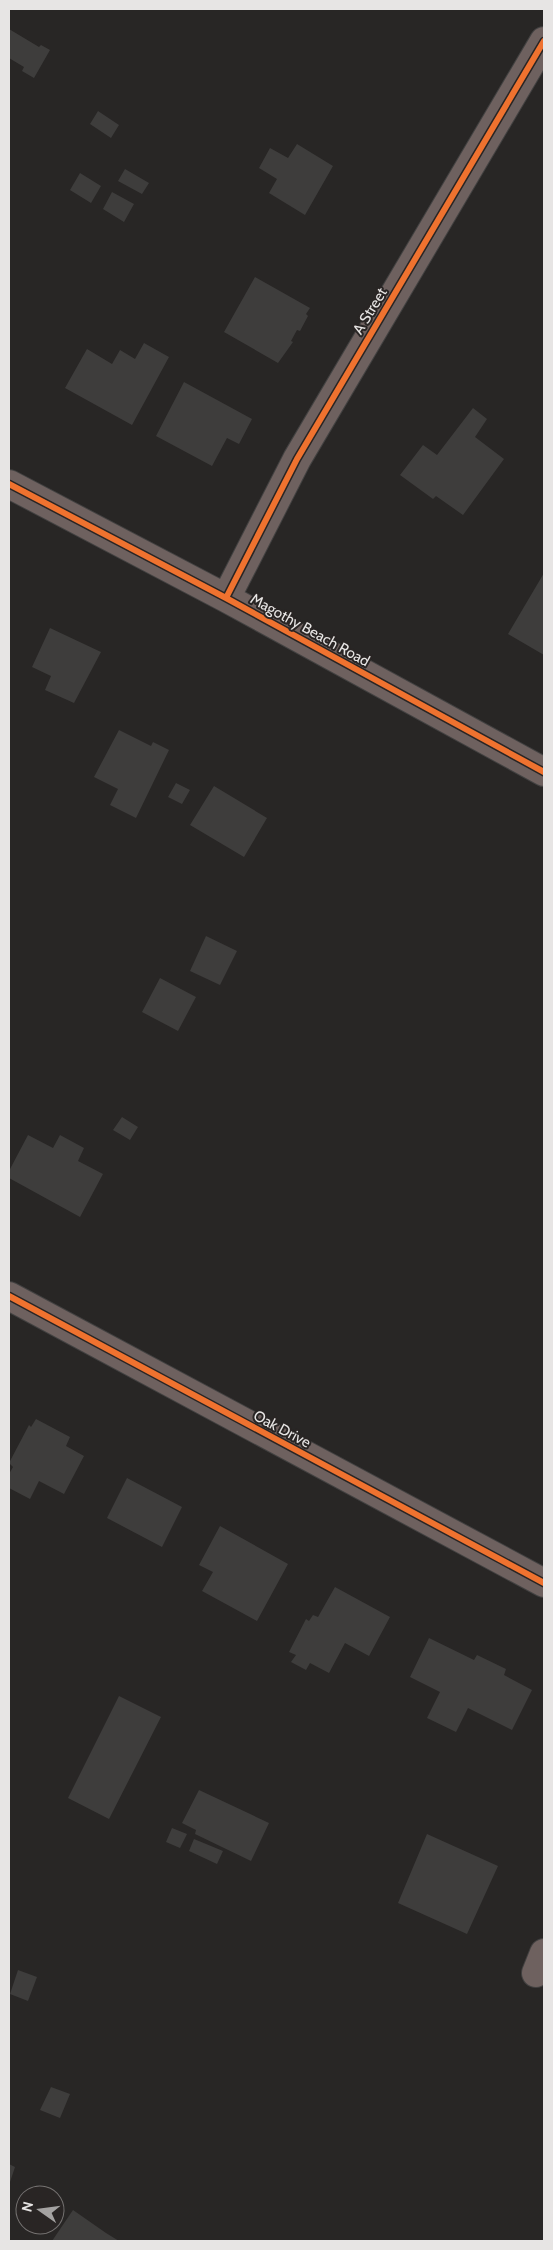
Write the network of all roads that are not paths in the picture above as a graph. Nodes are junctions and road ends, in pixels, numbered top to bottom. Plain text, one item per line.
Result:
1 (544, 40) edge
2 (9, 484) edge
3 (226, 598) junction
4 (544, 772) edge
5 (9, 1296) edge
6 (544, 1583) edge

1 - 3 street, A Street
2 - 3 street, Magothy Beach Road
3 - 4 street, Magothy Beach Road
5 - 6 street, Oak Drive

